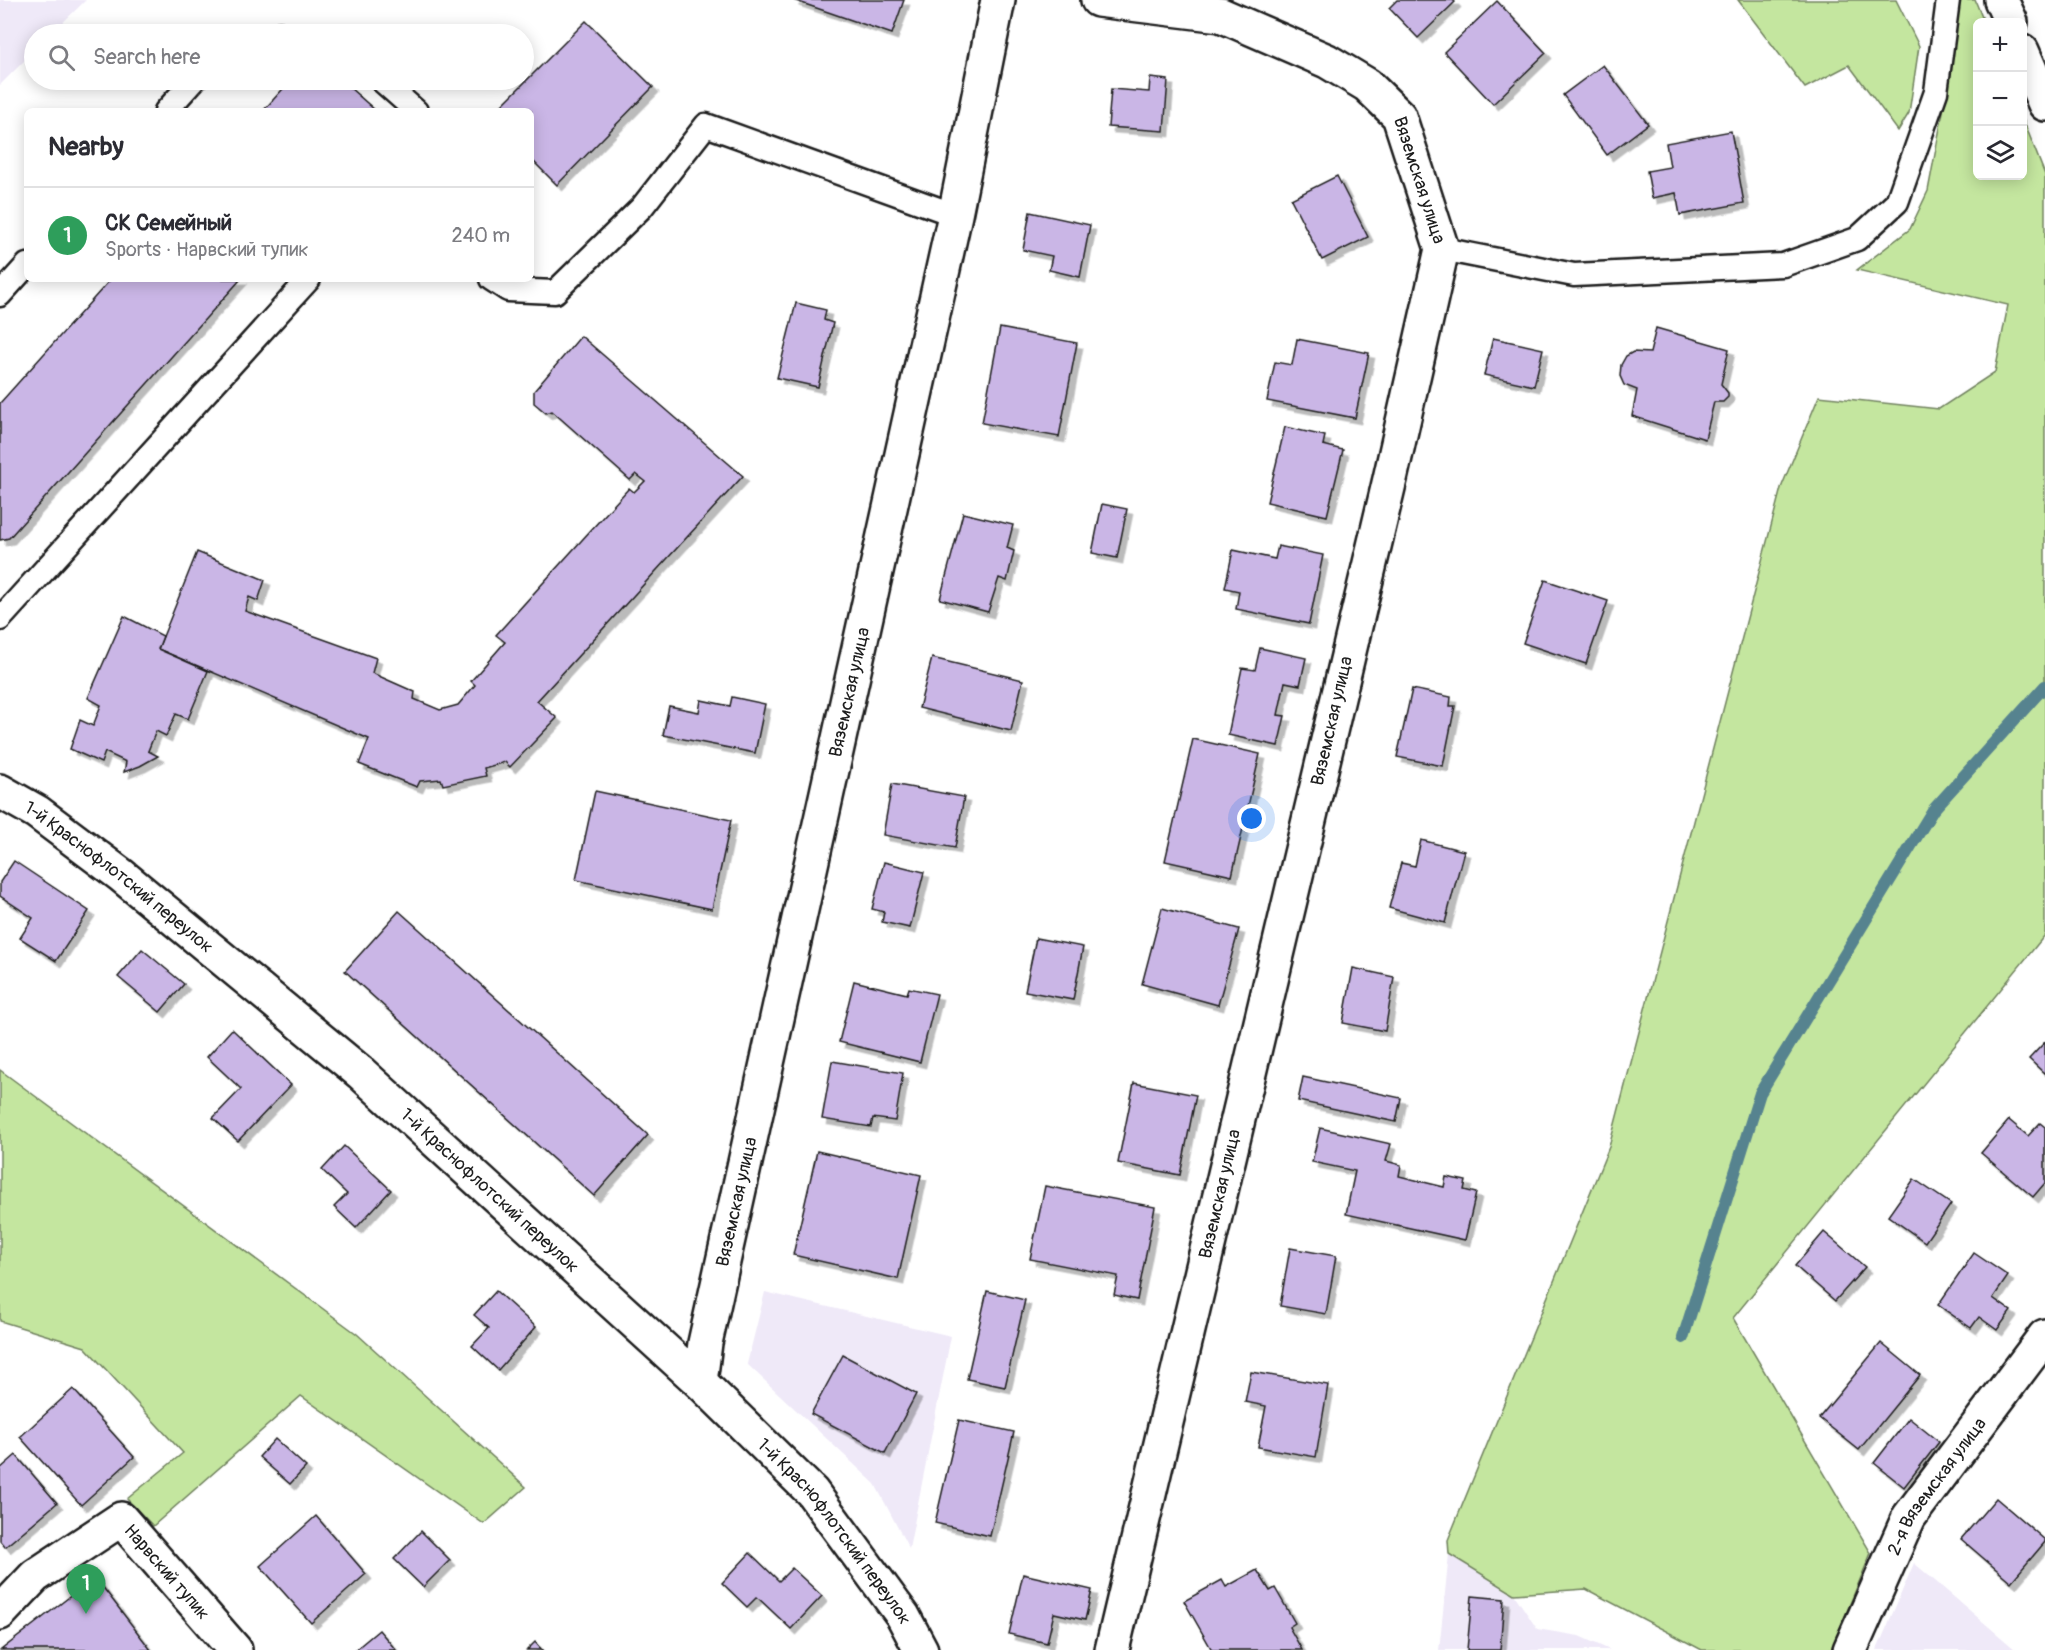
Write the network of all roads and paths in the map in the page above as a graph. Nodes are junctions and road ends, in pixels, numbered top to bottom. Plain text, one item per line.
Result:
1 (998, 0) edge
2 (1098, 0) edge
3 (1948, 0) edge
4 (2001, 0) edge
5 (2009, 18) edge
6 (2027, 63) edge
7 (185, 90) edge
8 (392, 90) edge
9 (2045, 104) edge
10 (169, 108) edge
11 (413, 108) edge
12 (955, 215) junction
13 (1442, 249) junction
14 (24, 268) edge
15 (306, 282) edge
16 (496, 282) edge
17 (0, 295) edge
18 (0, 619) edge
19 (0, 791) edge
20 (2045, 1336) edge
21 (700, 1382) junction
22 (0, 1612) edge
23 (235, 1650) edge
24 (921, 1650) edge
25 (1112, 1650) edge
26 (1850, 1650) edge

1 - 12 street, Вяземская улица
2 - 13 street, Вяземская улица
3 - 13 lane
4 - 5 street
6 - 9 street
7 - 10 lane
8 - 11 lane
12 - 16 lane
12 - 21 street, Вяземская улица
13 - 25 street, Вяземская улица
14 - 17 lane
15 - 18 lane
19 - 21 street, 1-й Краснофлотский переулок
20 - 26 street, 2-я Вяземская улица
21 - 24 street, 1-й Краснофлотский переулок
22 - 23 street, Нарвский тупик

